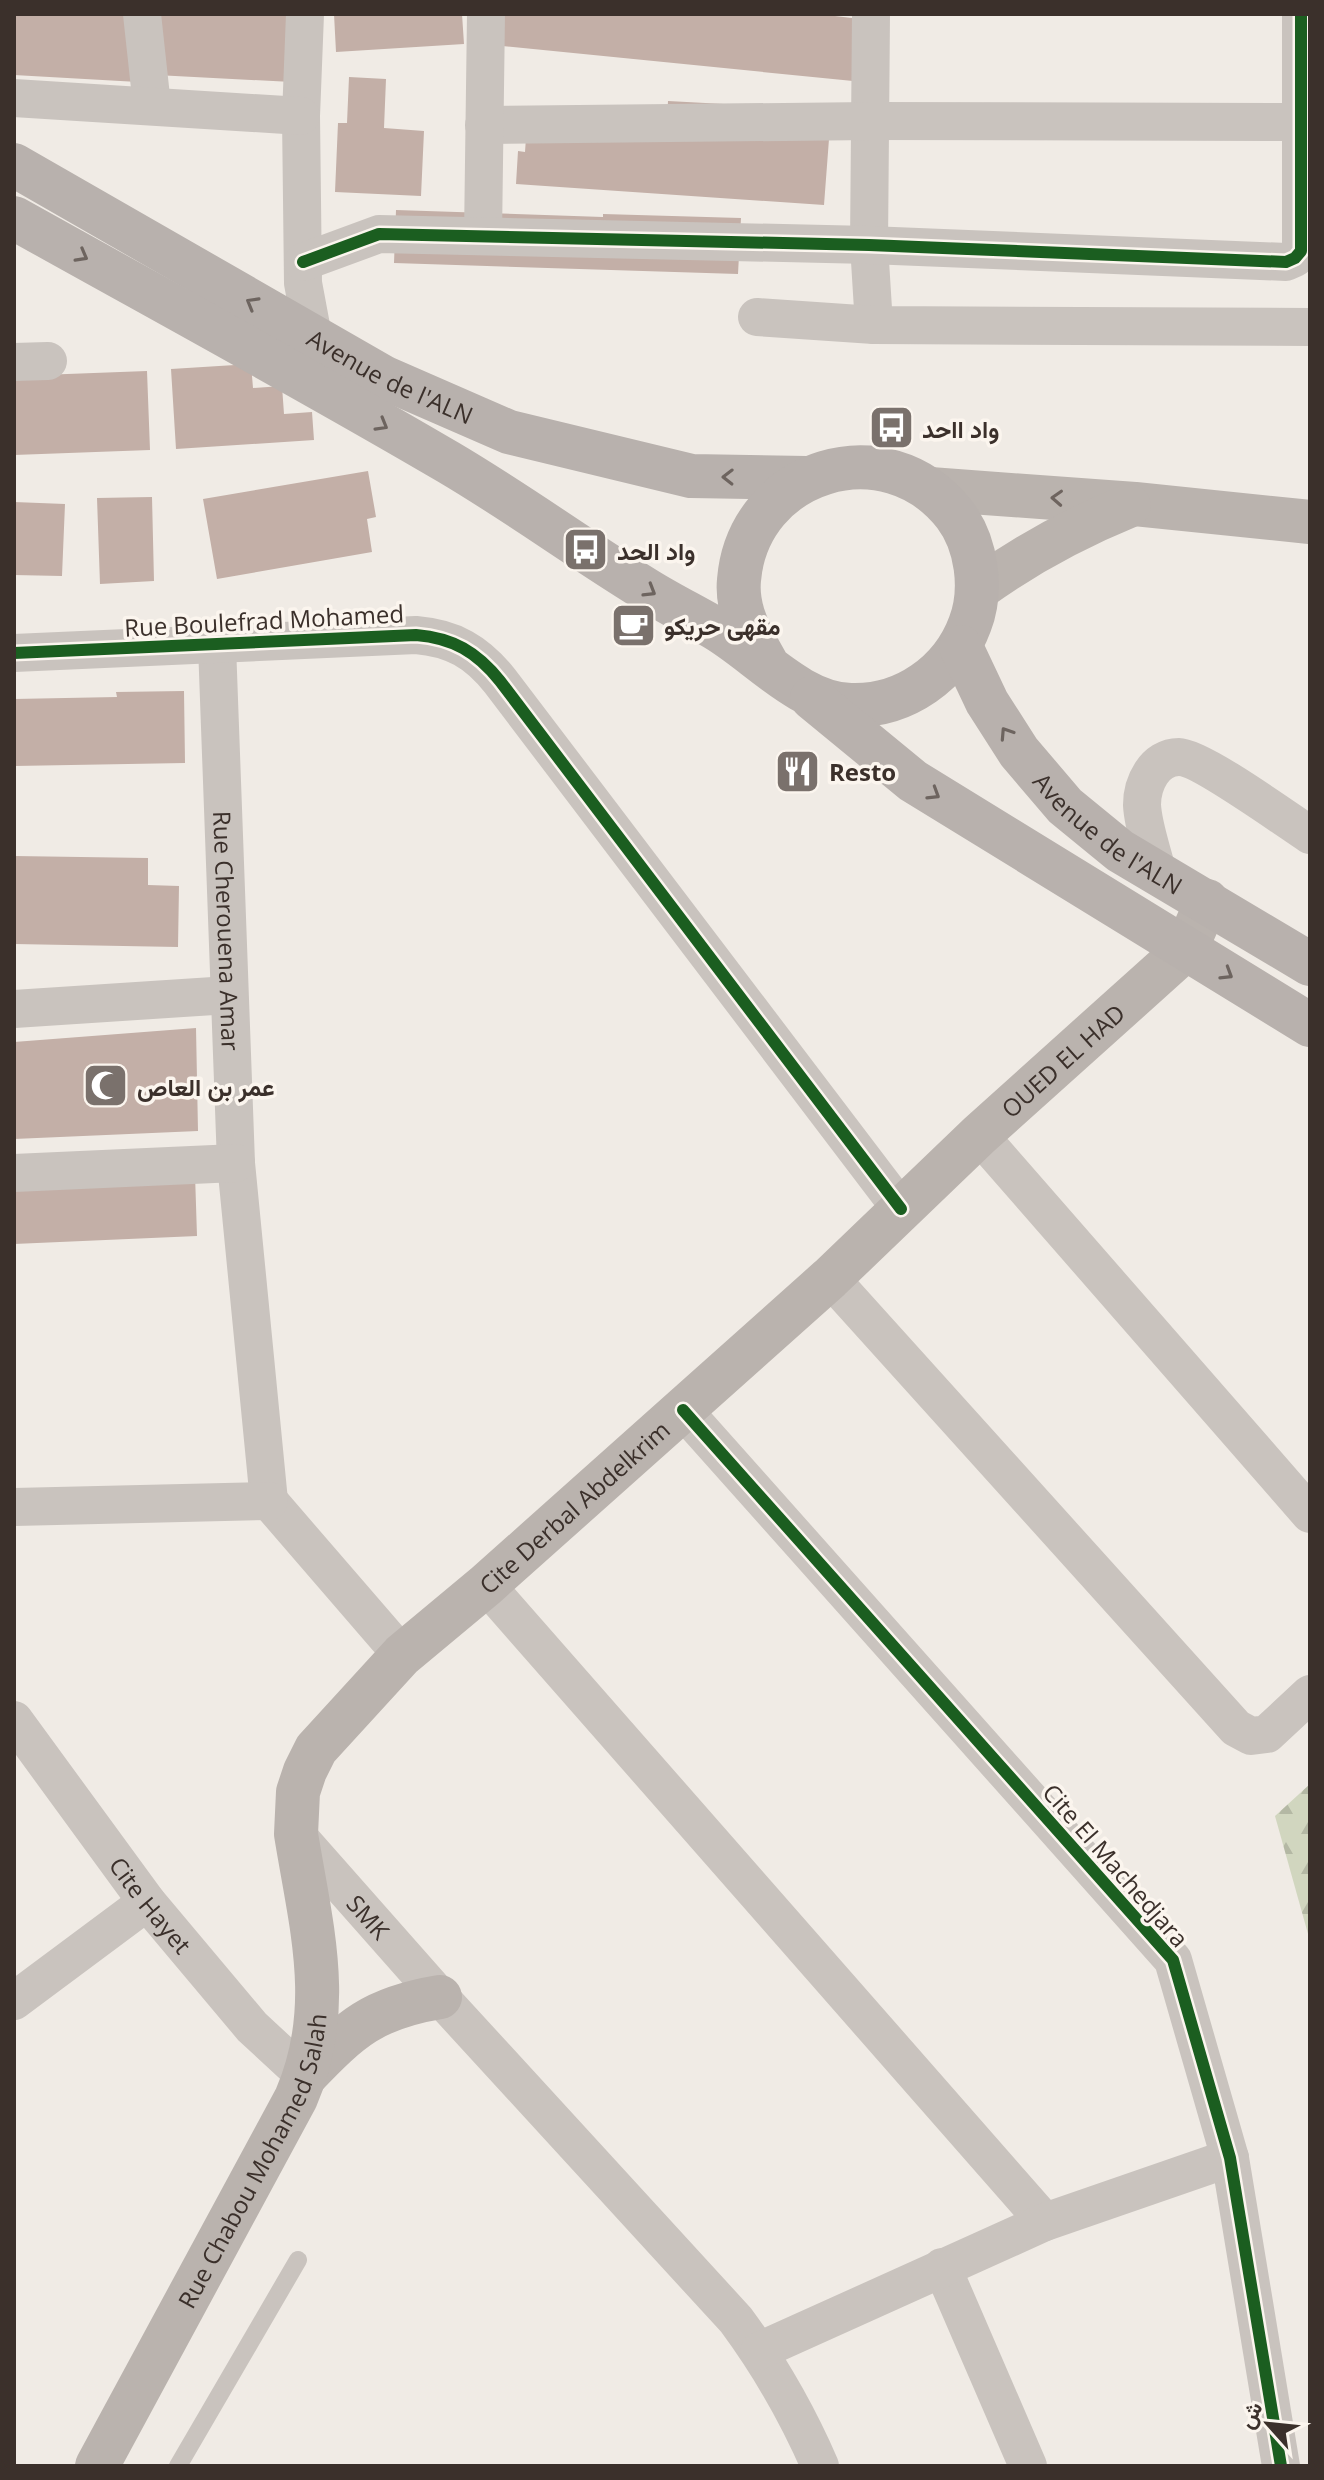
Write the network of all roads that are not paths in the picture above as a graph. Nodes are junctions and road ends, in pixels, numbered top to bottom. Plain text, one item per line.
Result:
1 (142, 14) edge
2 (305, 14) edge
3 (486, 14) edge
4 (871, 14) edge
5 (1301, 14) edge
6 (14, 98) edge
7 (152, 106) junction
8 (301, 116) junction
9 (871, 121) junction
10 (1302, 122) junction
11 (484, 125) junction
12 (14, 165) edge
13 (14, 218) edge
14 (483, 236) junction
15 (869, 245) junction
16 (303, 262) junction
17 (757, 317) dead end
18 (874, 325) junction
19 (1310, 327) edge
20 (314, 338) junction
21 (324, 392) junction
22 (806, 478) junction
23 (930, 489) junction
24 (1135, 504) junction
25 (1305, 515) edge
26 (978, 589) junction
27 (217, 645) junction
28 (961, 647) junction
29 (14, 653) edge
30 (767, 664) junction
31 (807, 694) junction
32 (1310, 835) edge
33 (1157, 871) junction
34 (1207, 901) junction
35 (1186, 949) junction
36 (1310, 964) edge
37 (229, 995) junction
38 (14, 1009) edge
39 (1310, 1025) edge
40 (979, 1135) junction
41 (236, 1163) junction
42 (14, 1173) edge
43 (901, 1209) junction
44 (830, 1278) junction
45 (683, 1410) junction
46 (269, 1501) junction
47 (14, 1507) edge
48 (1310, 1514) edge
49 (486, 1585) junction
50 (402, 1655) junction
51 (1310, 1694) edge
52 (14, 1720) edge
53 (296, 1834) junction
54 (147, 1902) junction
55 (440, 1997) junction
56 (14, 2001) edge
57 (305, 2076) junction
58 (1230, 2158) junction
59 (1045, 2222) junction
60 (298, 2260) dead end
61 (942, 2267) junction
62 (759, 2351) junction
63 (97, 2466) edge
64 (178, 2466) edge
65 (820, 2466) edge
66 (1028, 2466) edge
67 (1281, 2466) edge

1 - 7 street
2 - 8 street
3 - 11 street
4 - 9 street
5 - 10 street
6 - 7 street
7 - 8 street
8 - 16 street
9 - 10 street
9 - 11 street
9 - 15 street
10 - 15 street
11 - 14 street
20 -> 12 main road, Avenue de l'ALN
13 -> 21 main road
14 - 15 street
14 - 16 street
15 - 18 street
16 - 20 street
17 - 18 street
18 - 19 street
20 - 21 street
22 -> 20 main road, Avenue de l'ALN
21 -> 30 main road
22 - 23 main road
22 - 30 main road
24 -> 23 main road
23 - 26 main road
24 - 25 main road
24 - 26 main road
26 - 28 main road
27 - 29 street, Rue Boulefrad Mohamed
27 - 37 street, Rue Cherouena Amar
27 - 43 street, Rue Boulefrad Mohamed
28 - 31 main road
33 -> 28 main road, Avenue de l'ALN
30 - 31 main road
31 -> 35 main road
32 - 33 street
33 - 34 main road, Avenue de l'ALN
34 - 35 main road, OUED EL HAD
34 - 36 main road, Avenue de l'ALN
35 -> 39 main road
35 - 40 main road, OUED EL HAD
37 - 38 street
37 - 41 street, Rue Cherouena Amar
40 - 43 main road, OUED EL HAD
40 - 48 street
41 - 42 street
41 - 46 street, Rue Cherouena Amar
43 - 44 main road, Cite Derbal Abdelkrim
44 - 45 main road, Cite Derbal Abdelkrim
44 - 51 street
45 - 49 main road, Cite Derbal Abdelkrim
45 - 58 street, Cite El Machedjara
46 - 47 street
46 - 50 street
49 - 50 main road, Cite Derbal Abdelkrim
49 - 59 street
50 - 53 main road, Cite Derbal Abdelkrim
52 - 54 street, Cite Hayet
53 - 55 street, SMK
53 - 57 main road, Rue Chabou Mohamed Salah
54 - 56 street
54 - 57 street, Cite Hayet
55 - 57 main road
55 - 62 street
57 - 63 main road, Rue Chabou Mohamed Salah
58 - 59 street
58 - 67 street, Cite El Machedjara
59 - 61 street
60 - 64 lane
61 - 62 street
61 - 66 street
62 - 65 street

